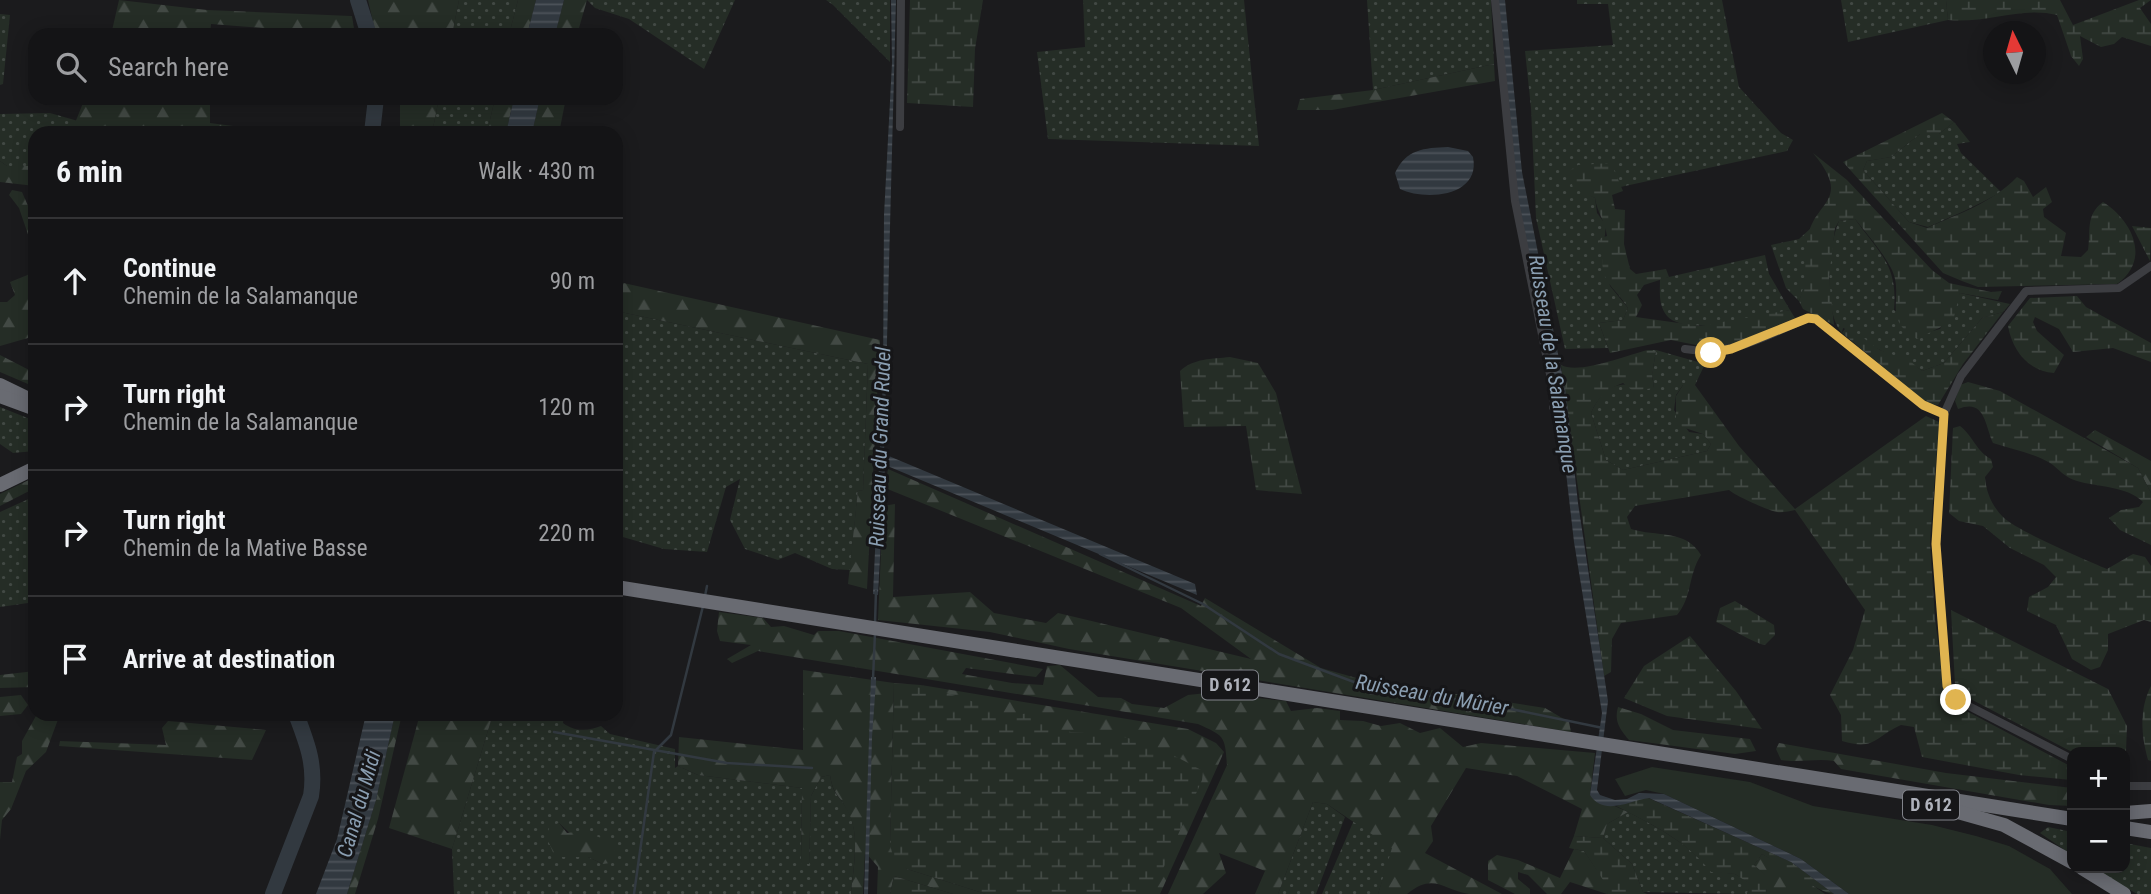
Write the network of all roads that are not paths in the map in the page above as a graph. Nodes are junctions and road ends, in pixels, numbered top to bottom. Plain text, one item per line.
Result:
1 (901, 0) edge
2 (1496, 0) edge
3 (900, 127) dead end
4 (2151, 266) edge
5 (1685, 349) dead end
6 (0, 385) edge
7 (0, 390) edge
8 (0, 396) edge
9 (28, 399) edge
10 (28, 400) edge
11 (28, 407) edge
12 (1553, 407) dead end
13 (1944, 414) junction
14 (28, 471) edge
15 (0, 485) edge
16 (623, 588) edge
17 (2067, 756) edge
18 (1833, 782) junction
19 (2130, 786) edge
20 (2151, 786) edge
21 (1896, 791) junction
22 (2067, 811) edge
23 (2151, 811) edge
24 (2130, 813) edge
25 (2067, 818) edge
26 (2130, 829) edge
27 (2151, 832) edge
28 (2067, 859) edge
29 (2090, 873) edge
30 (2124, 894) edge

1 - 3 street
2 - 12 street
4 - 13 street
5 - 13 street
6 - 9 highway
7 - 10 highway
8 - 11 highway
13 - 17 street
14 - 15 highway
16 - 18 highway, D 612
18 - 21 highway, D 612
18 - 28 highway, D 612
19 - 20 street
21 - 22 highway, D 612
21 - 25 highway, D 612
23 - 24 highway
26 - 27 highway
29 - 30 highway

